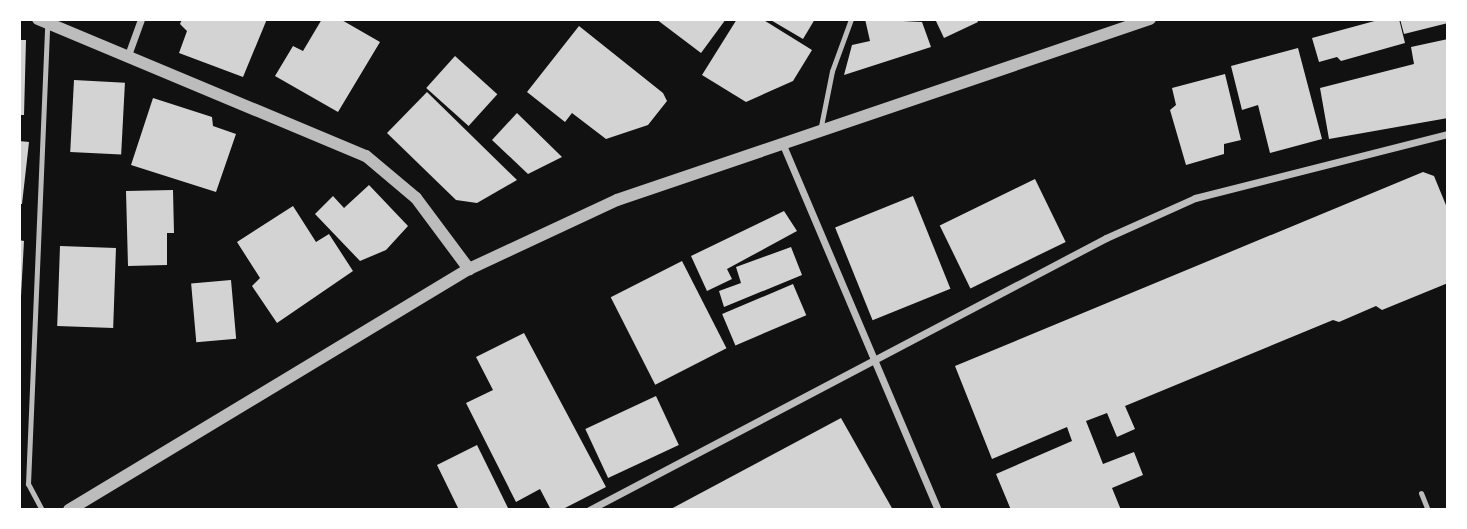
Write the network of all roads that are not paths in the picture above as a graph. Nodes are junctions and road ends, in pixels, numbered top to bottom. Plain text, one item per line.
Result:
1 (141, 19) edge
2 (852, 19) edge
3 (1150, 19) edge
4 (43, 21) edge
5 (128, 55) junction
6 (820, 131) junction
7 (1448, 134) edge
8 (783, 145) junction
9 (469, 269) junction
10 (872, 360) junction
11 (1421, 494) dead end
12 (42, 510) edge
13 (69, 510) edge
14 (589, 510) edge
15 (938, 510) edge
16 (1428, 510) edge

1 - 5 street
2 - 6 lane
3 - 6 street
4 - 5 street
4 - 12 lane
5 - 9 street
6 - 8 street
7 - 10 street
8 - 9 street
8 - 10 street
9 - 13 street
10 - 14 street
10 - 15 street
11 - 16 lane

